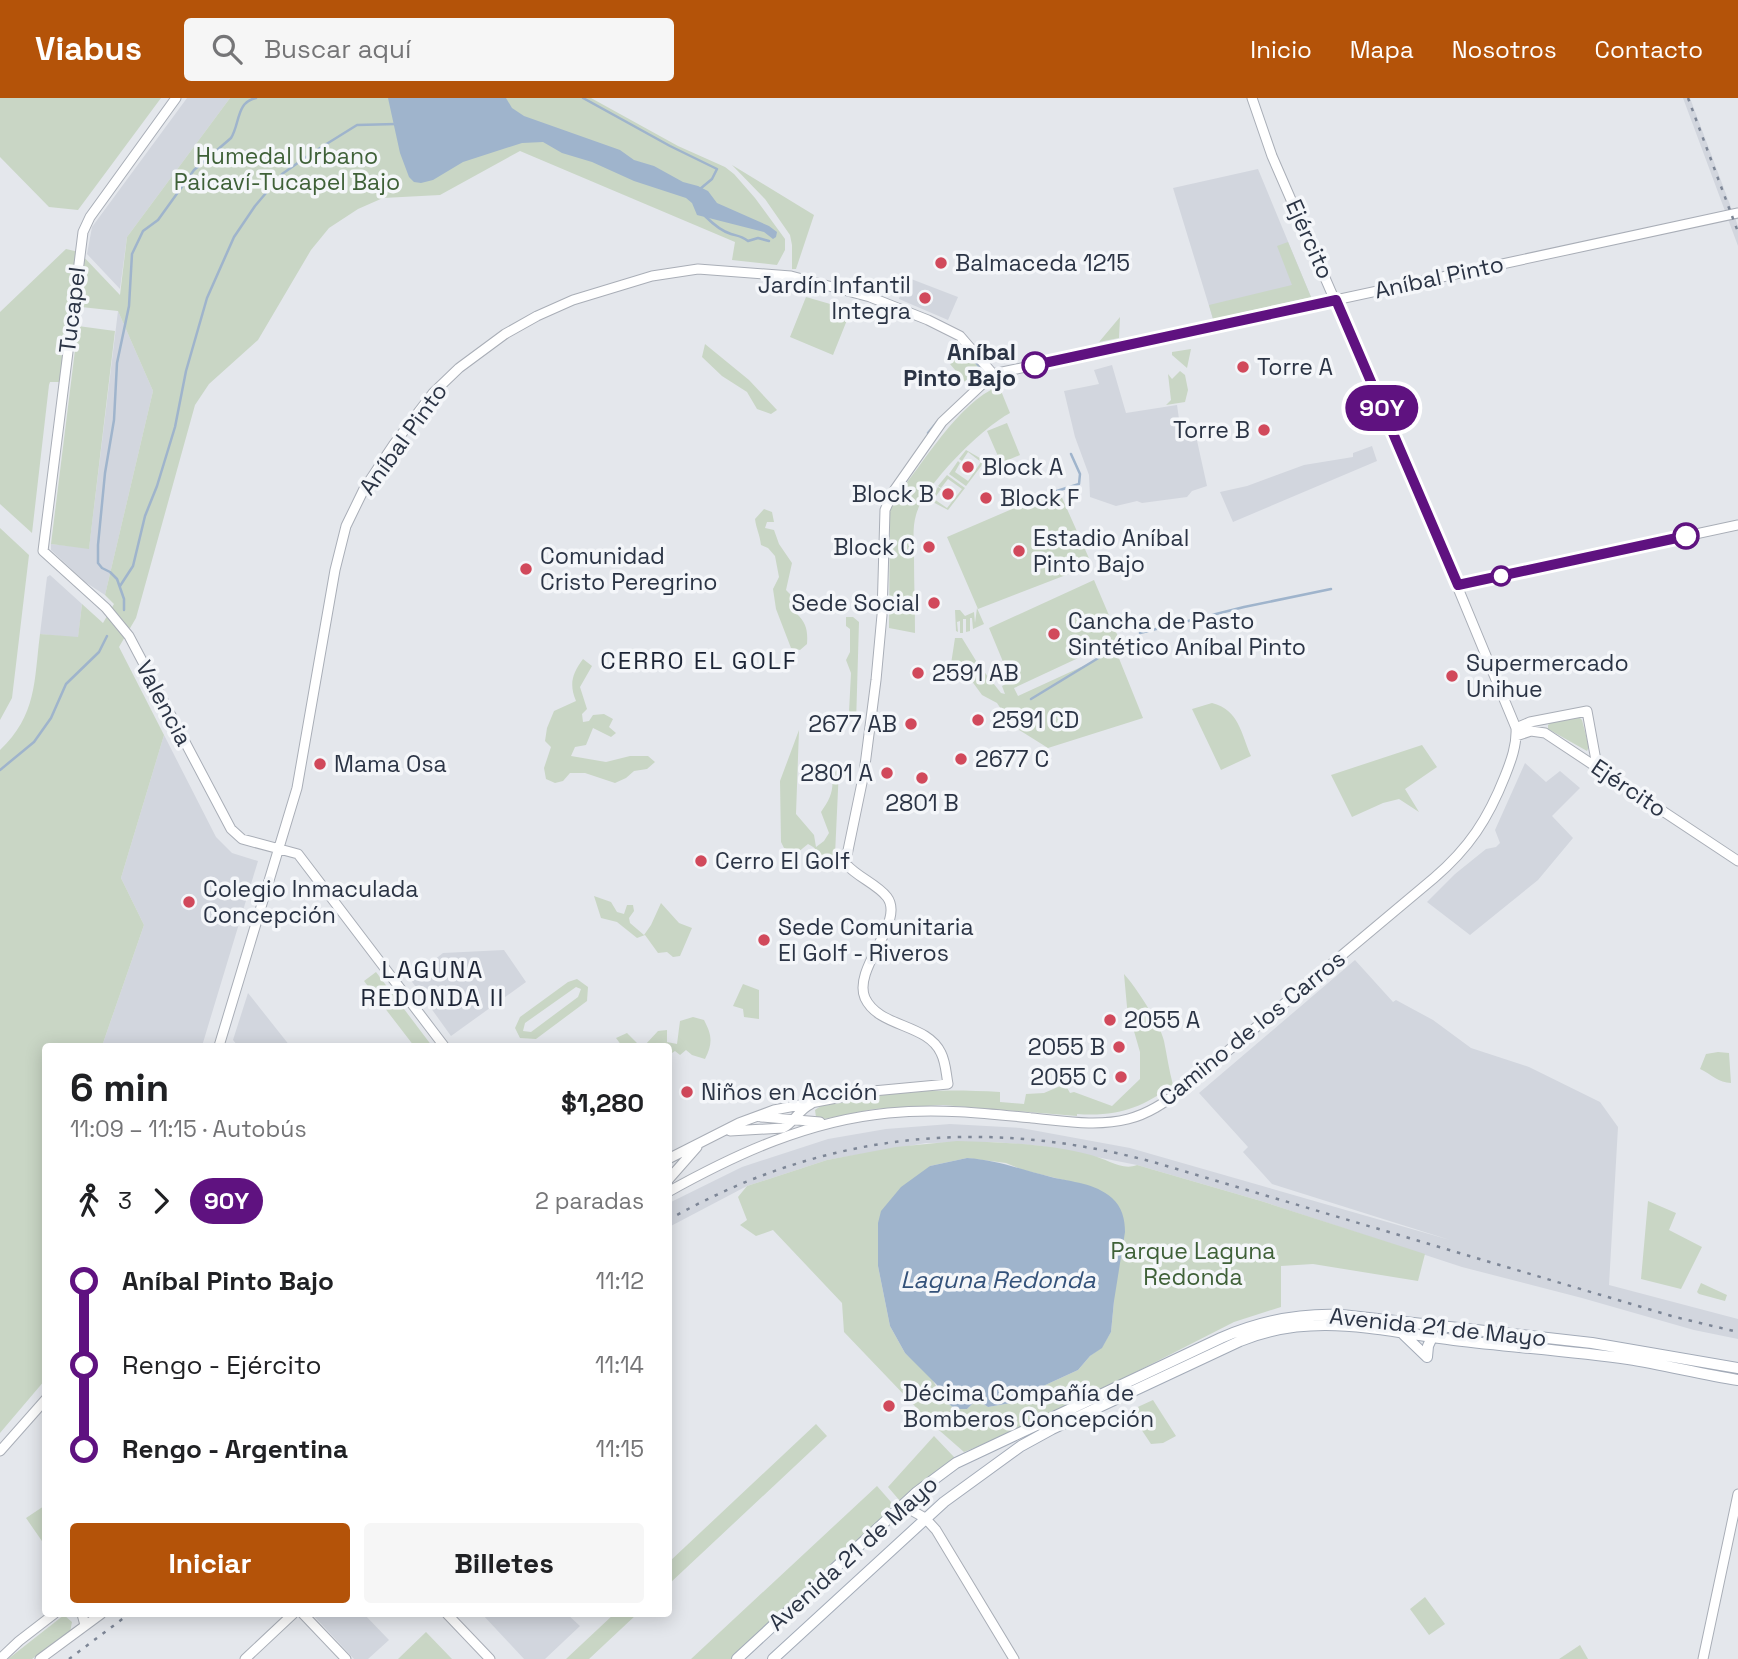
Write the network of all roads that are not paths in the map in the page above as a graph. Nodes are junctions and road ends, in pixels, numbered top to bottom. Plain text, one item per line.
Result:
1 (176, 98) edge
2 (1252, 98) edge
3 (1738, 213) edge
4 (1336, 300) junction
5 (993, 374) junction
6 (1738, 525) edge
7 (43, 551) joint
8 (1458, 585) junction
9 (1516, 733) junction
10 (1597, 766) junction
11 (280, 848) junction
12 (1738, 861) edge
13 (220, 1043) edge
14 (442, 1043) edge
15 (815, 1102) junction
16 (752, 1118) junction
17 (793, 1120) junction
18 (819, 1122) junction
19 (832, 1122) junction
20 (719, 1134) junction
21 (702, 1142) junction
22 (672, 1157) edge
23 (672, 1176) edge
24 (672, 1190) edge
25 (1446, 1327) junction
26 (1401, 1332) junction
27 (1431, 1337) junction
28 (1738, 1368) edge
29 (1738, 1380) edge
30 (42, 1404) edge
31 (0, 1451) edge
32 (1738, 1494) edge
33 (902, 1505) junction
34 (925, 1518) junction
35 (50, 1617) edge
36 (83, 1617) edge
37 (97, 1617) edge
38 (290, 1617) edge
39 (306, 1617) edge
40 (450, 1617) edge
41 (85, 1625) junction
42 (19, 1641) junction
43 (0, 1649) edge
44 (0, 1659) edge
45 (40, 1659) edge
46 (245, 1659) edge
47 (346, 1659) edge
48 (490, 1659) edge
49 (737, 1659) edge
50 (773, 1659) edge
51 (1014, 1659) edge
52 (1703, 1659) edge

1 - 7 street, Tucapel
2 - 4 street, Ejército
3 - 4 street, Aníbal Pinto
4 - 5 street, Aníbal Pinto
4 - 8 street, Ejército
5 - 11 street, Aníbal Pinto
5 - 15 street
6 - 8 street
7 - 11 street, Valencia
8 - 9 street, Ejército
9 - 10 street, Ejército
9 - 10 street
9 - 19 street, Camino de los Carros
10 - 12 street, Ejército
11 - 13 street, Aníbal Pinto
11 - 14 street
15 - 16 street
15 - 17 street
15 - 18 street
16 - 17 street
16 - 20 street
17 - 18 street
17 - 20 street
18 - 19 street
19 - 24 street
20 - 21 street
21 - 22 street
21 - 23 street
25 - 27 main road
25 - 28 main road, Avenida 21 de Mayo
25 - 33 main road, Avenida 21 de Mayo
26 - 27 main road, Avenida 21 de Mayo
26 - 27 main road
26 - 34 main road, Avenida 21 de Mayo
27 - 29 main road, Avenida 21 de Mayo
30 - 31 street
32 - 52 street
33 - 34 street
33 - 49 main road, Avenida 21 de Mayo
34 - 50 main road, Avenida 21 de Mayo
34 - 51 street
35 - 42 street
36 - 41 street
37 - 41 street
38 - 46 street
39 - 47 street
40 - 48 street
41 - 45 street
42 - 43 street
42 - 44 street

